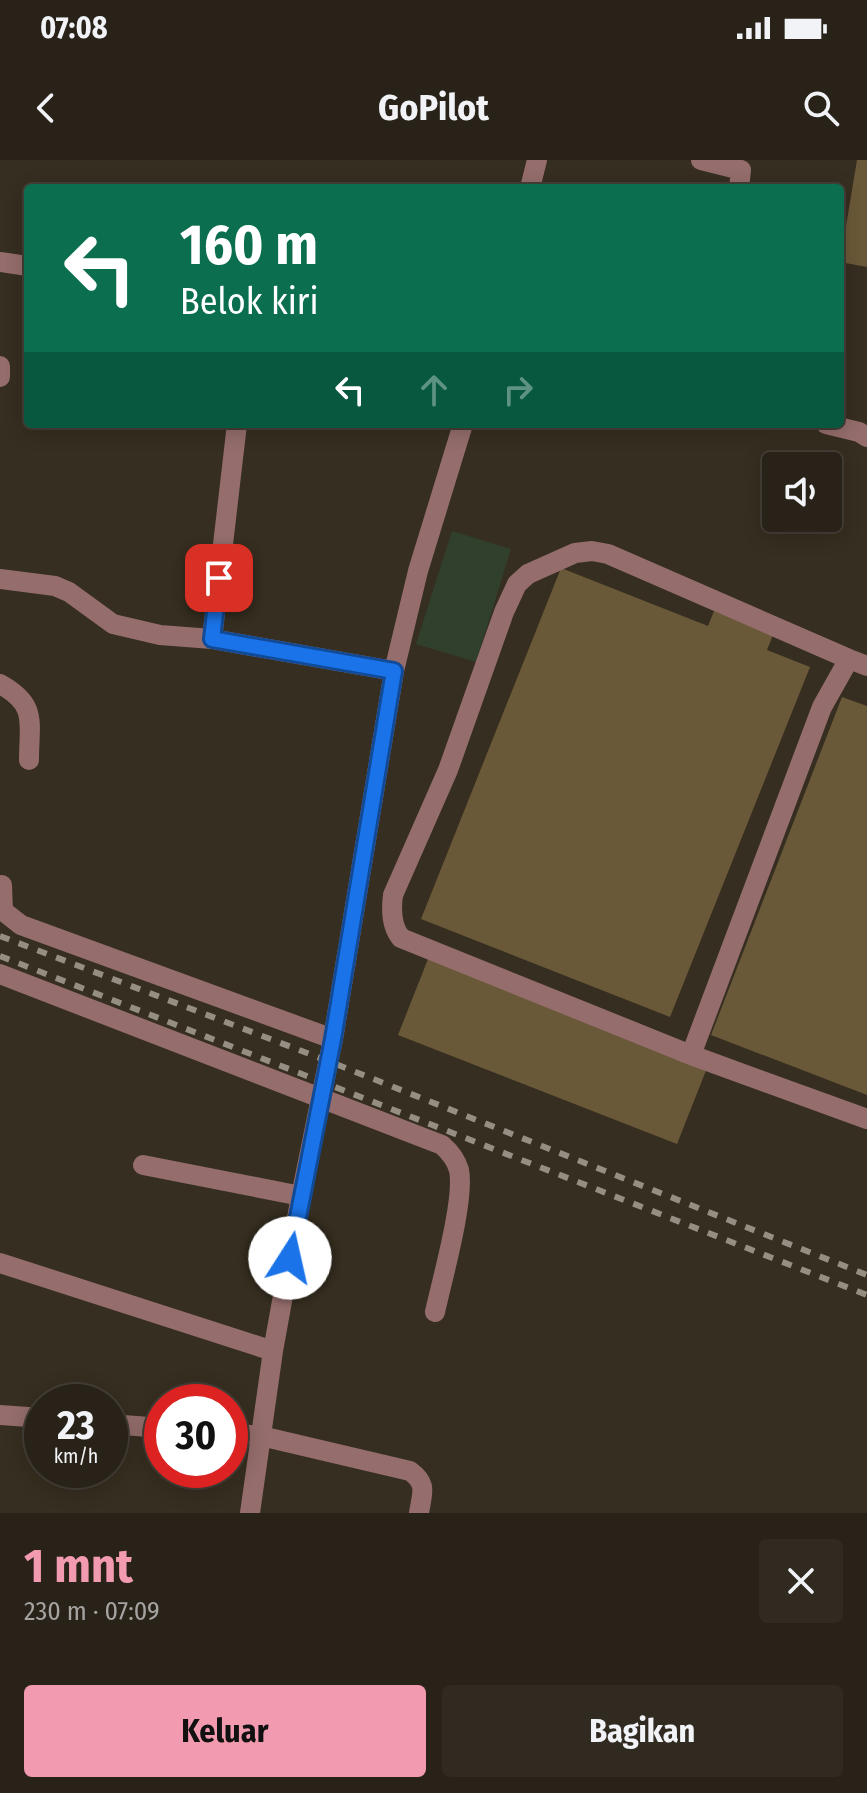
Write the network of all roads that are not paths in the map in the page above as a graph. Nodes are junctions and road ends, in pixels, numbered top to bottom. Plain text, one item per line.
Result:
1 (537, 160) edge
2 (701, 160) edge
3 (741, 173) edge
4 (531, 184) edge
5 (0, 262) edge
6 (24, 265) edge
7 (0, 366) edge
8 (0, 377) edge
9 (237, 428) edge
10 (462, 428) edge
11 (842, 428) edge
12 (867, 437) edge
13 (0, 579) edge
14 (212, 639) junction
15 (858, 663) edge
16 (394, 671) junction
17 (0, 684) edge
18 (29, 760) dead end
19 (2, 885) dead end
20 (0, 974) edge
21 (333, 1039) junction
22 (691, 1055) junction
23 (321, 1097) junction
24 (867, 1119) edge
25 (143, 1165) dead end
26 (301, 1196) junction
27 (0, 1263) edge
28 (435, 1312) dead end
29 (273, 1351) junction
30 (0, 1415) edge
31 (24, 1417) edge
32 (248, 1435) edge
33 (261, 1436) junction
34 (250, 1513) edge
35 (419, 1513) edge

1 - 4 street
2 - 3 street
5 - 6 street
7 - 8 street
9 - 14 street
10 - 16 street
11 - 12 street
13 - 14 street
14 - 16 street
15 - 22 street
15 - 22 street
16 - 21 street
17 - 18 street
19 - 21 street
20 - 23 street
21 - 23 street
22 - 24 street
23 - 26 street
23 - 28 street
25 - 26 street
26 - 29 street
27 - 29 street
29 - 33 street
30 - 31 street
32 - 33 street
33 - 34 street
33 - 35 street

